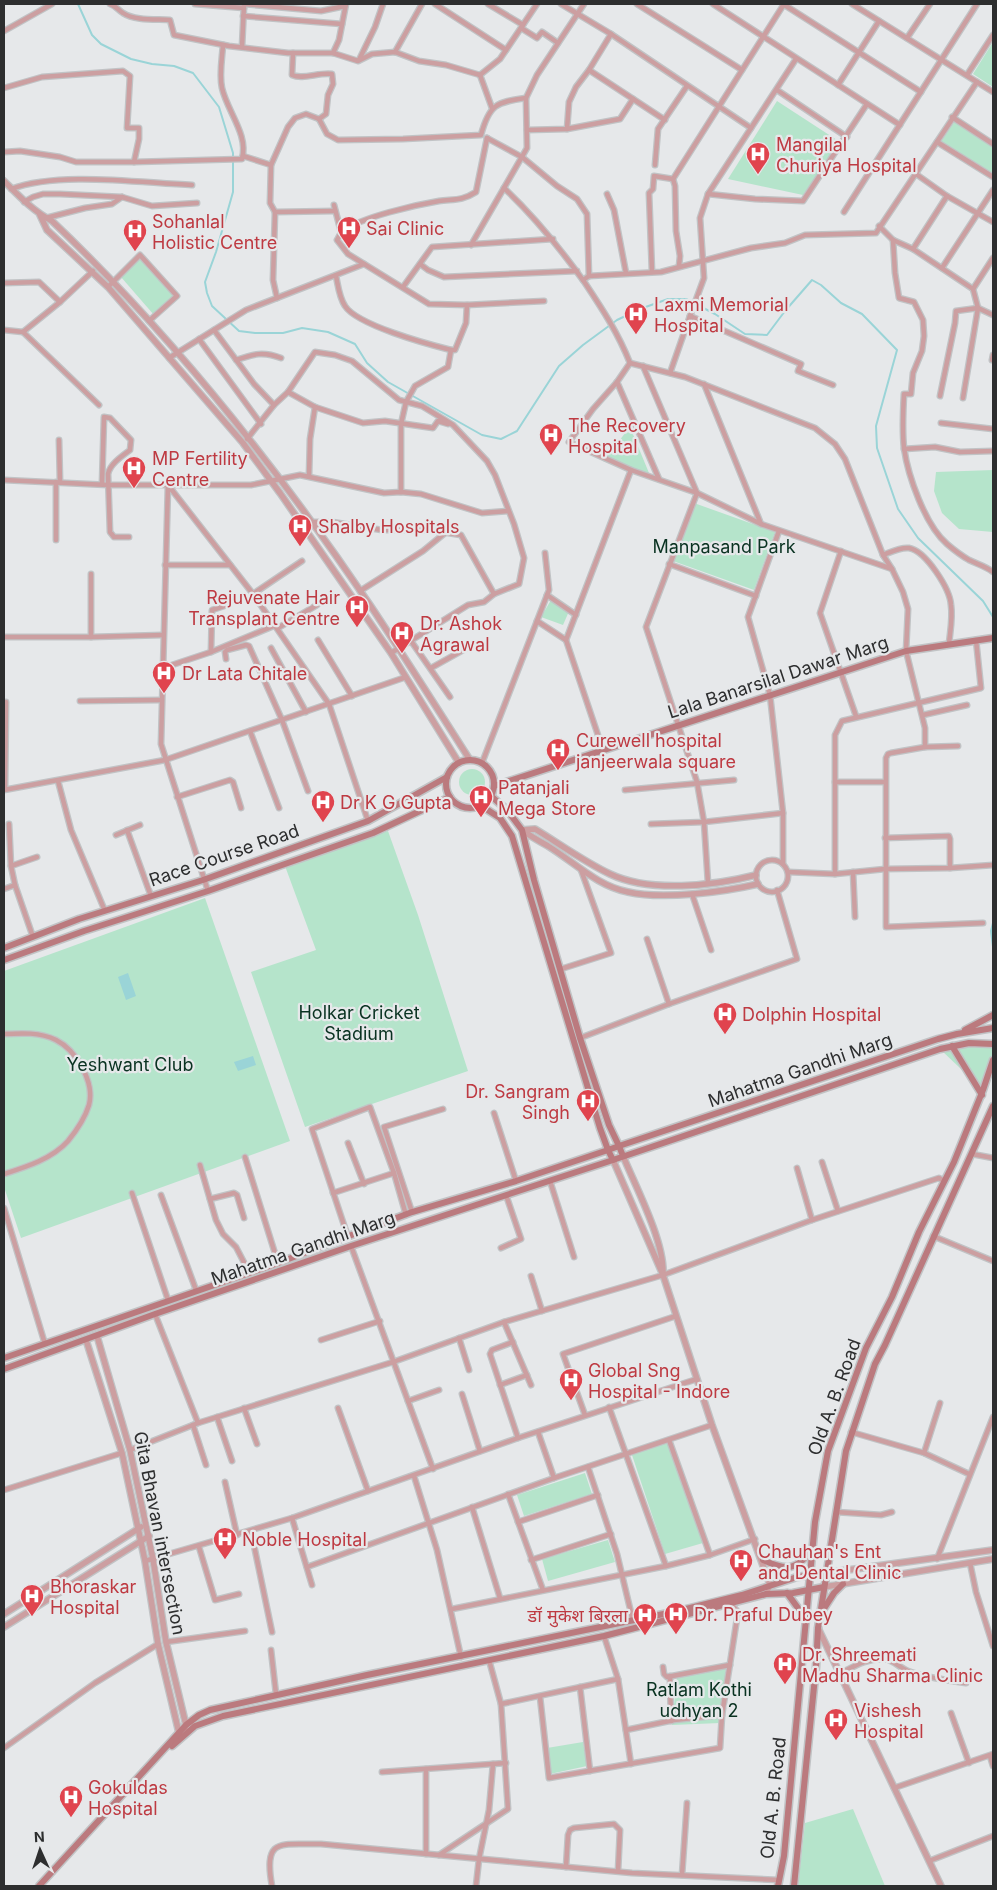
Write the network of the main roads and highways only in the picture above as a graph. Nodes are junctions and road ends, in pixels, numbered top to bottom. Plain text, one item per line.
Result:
1 (991, 638) edge
2 (448, 777) junction
3 (494, 786) junction
4 (450, 796) junction
5 (491, 796) junction
6 (480, 805) junction
7 (4, 948) edge
8 (4, 960) edge
9 (993, 1015) edge
10 (993, 1028) edge
11 (957, 1034) junction
12 (993, 1044) edge
13 (952, 1046) junction
14 (993, 1060) edge
15 (982, 1095) junction
16 (993, 1106) edge
17 (618, 1146) junction
18 (608, 1150) junction
19 (622, 1156) junction
20 (613, 1160) junction
21 (4, 1358) edge
22 (4, 1369) edge
23 (813, 1548) junction
24 (762, 1560) road end
25 (826, 1573) junction
26 (811, 1574) junction
27 (844, 1584) road end
28 (824, 1587) junction
29 (810, 1590) junction
30 (787, 1594) junction
31 (820, 1613) junction
32 (806, 1619) junction
33 (181, 1734) junction
34 (778, 1883) edge
35 (39, 1886) edge
36 (45, 1886) edge
37 (794, 1886) edge

1 - 3 main road, Lala Banarsilal Dawar Marg
2 - 3 main road
2 - 4 main road
2 - 7 main road, Race Course Road
3 - 5 main road
4 - 6 main road
4 - 8 main road, Race Course Road
5 - 6 main road
5 - 17 main road
6 - 18 main road
9 - 11 main road
10 - 11 main road, Mahatma Gandhi Marg
11 - 17 main road, Mahatma Gandhi Marg
12 - 13 main road, Mahatma Gandhi Marg
13 - 15 main road
13 - 19 main road, Mahatma Gandhi Marg
14 - 15 main road, Old A. B. Road
15 - 23 main road, Old A. B. Road
16 - 25 main road, Old A. B. Road
17 - 18 main road, Mahatma Gandhi Marg
17 - 19 main road
18 - 20 main road
18 - 21 main road, Mahatma Gandhi Marg
19 - 20 main road, Mahatma Gandhi Marg
20 - 22 main road, Mahatma Gandhi Marg
23 - 24 main road
23 - 26 main road, Old A. B. Road
25 - 26 main road
25 - 28 main road, Old A. B. Road
26 - 29 main road, Old A. B. Road
26 - 33 main road
27 - 31 main road
28 - 29 main road
28 - 31 main road, Old A. B. Road
29 - 30 main road
29 - 32 main road, Old A. B. Road
30 - 32 main road
30 - 33 main road
31 - 37 main road, Old A. B. Road
32 - 34 main road, Old A. B. Road
33 - 35 main road
33 - 36 main road

